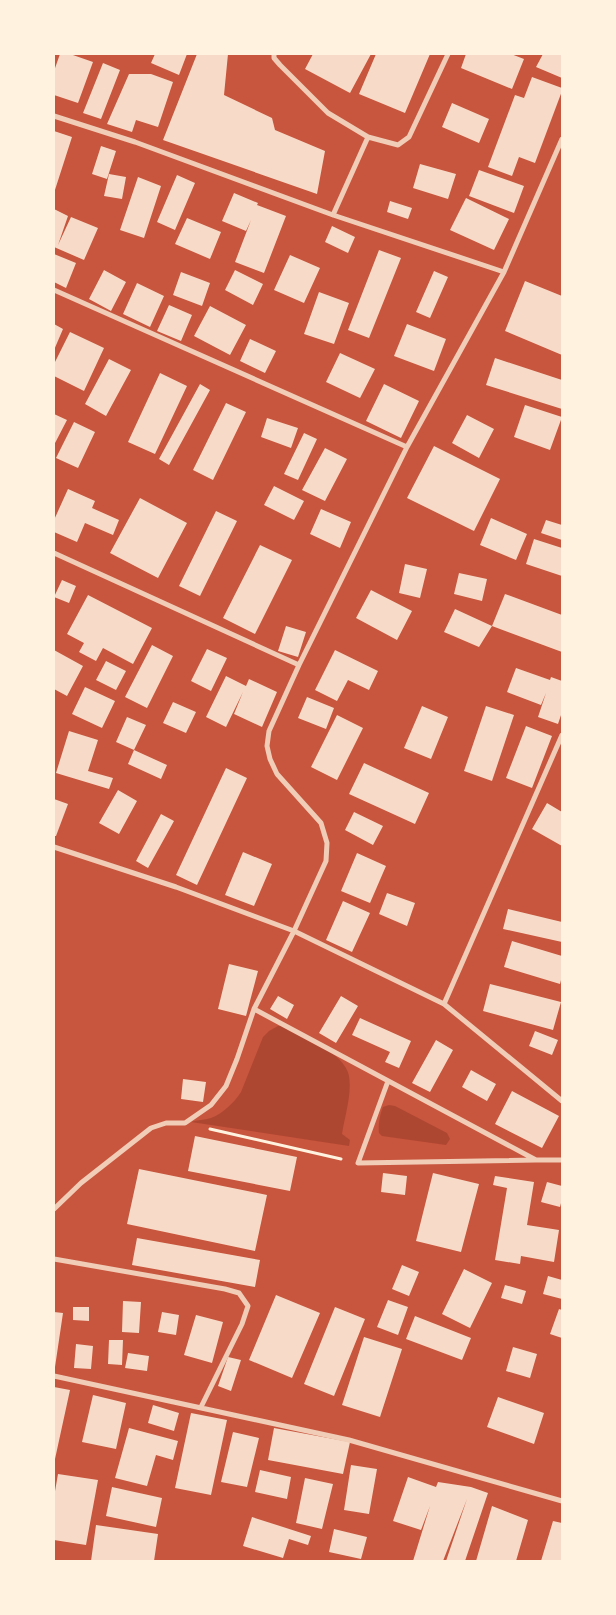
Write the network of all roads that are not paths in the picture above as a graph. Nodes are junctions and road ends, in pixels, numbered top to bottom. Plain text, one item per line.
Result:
1 (274, 54) edge
2 (448, 54) edge
3 (54, 116) edge
4 (368, 137) junction
5 (562, 138) edge
6 (333, 215) junction
7 (504, 272) junction
8 (54, 290) edge
9 (407, 448) junction
10 (54, 553) edge
11 (299, 665) junction
12 (562, 735) edge
13 (54, 847) edge
14 (294, 931) junction
15 (444, 1004) junction
16 (254, 1009) junction
17 (388, 1081) junction
18 (562, 1101) edge
19 (536, 1160) junction
20 (562, 1160) edge
21 (54, 1209) edge
22 (54, 1259) edge
23 (54, 1376) edge
24 (201, 1407) junction
25 (562, 1501) edge

1 - 4 street
2 - 4 street
3 - 6 street
4 - 6 street
5 - 7 street
6 - 7 street
7 - 9 street
8 - 9 street
9 - 11 street
10 - 11 street
11 - 14 street
12 - 15 street
13 - 14 street
14 - 15 street
14 - 16 street
15 - 18 street
16 - 17 street
16 - 21 street
17 - 19 street
17 - 19 street
19 - 20 street
22 - 24 street
23 - 24 street
24 - 25 street

